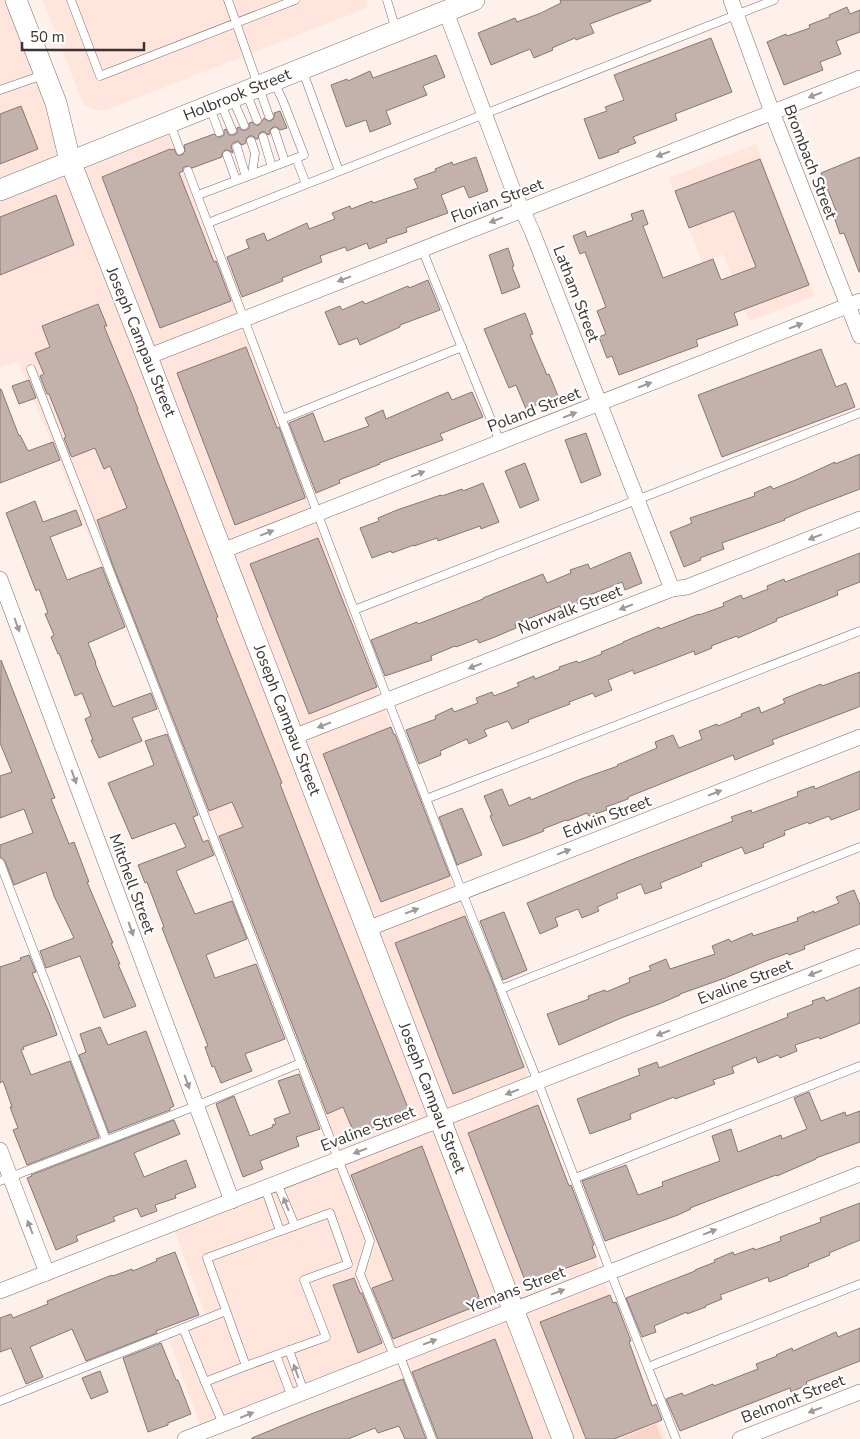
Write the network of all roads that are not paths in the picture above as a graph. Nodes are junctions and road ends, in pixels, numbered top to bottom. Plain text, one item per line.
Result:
1 (16, 0) edge
2 (71, 0) edge
3 (228, 0) edge
4 (295, 0) edge
5 (387, 0) edge
6 (474, 0) edge
7 (731, 0) edge
8 (774, 0) edge
9 (446, 12) junction
10 (736, 14) junction
11 (236, 23) junction
12 (396, 32) junction
13 (302, 69) junction
14 (45, 74) junction
15 (860, 78) edge
16 (0, 90) edge
17 (240, 94) junction
18 (772, 112) junction
19 (485, 114) junction
20 (269, 116) dead end
21 (257, 120) dead end
22 (169, 121) junction
23 (244, 125) dead end
24 (232, 130) dead end
25 (219, 132) dead end
26 (275, 132) dead end
27 (263, 137) dead end
28 (251, 141) dead end
29 (237, 147) dead end
30 (180, 150) dead end
31 (227, 155) dead end
32 (296, 158) junction
33 (70, 161) junction
34 (285, 162) junction
35 (272, 167) junction
36 (188, 171) dead end
37 (339, 171) junction
38 (249, 175) junction
39 (236, 180) junction
40 (306, 184) junction
41 (0, 190) edge
42 (198, 195) junction
43 (522, 210) junction
44 (208, 223) junction
45 (422, 249) junction
46 (854, 304) edge
47 (244, 319) junction
48 (860, 336) edge
49 (462, 347) junction
50 (147, 357) junction
51 (31, 369) dead end
52 (599, 403) junction
53 (860, 413) edge
54 (282, 419) junction
55 (500, 442) junction
56 (637, 499) junction
57 (318, 513) junction
58 (860, 519) edge
59 (222, 551) junction
60 (0, 579) edge
61 (672, 589) junction
62 (354, 610) junction
63 (860, 630) edge
64 (388, 700) junction
65 (293, 737) junction
66 (860, 737) edge
67 (426, 799) junction
68 (860, 847) edge
69 (0, 864) edge
70 (462, 892) junction
71 (367, 929) junction
72 (860, 956) edge
73 (501, 989) junction
74 (301, 1063) junction
75 (860, 1066) edge
76 (538, 1082) junction
77 (196, 1106) junction
78 (440, 1120) junction
79 (106, 1140) junction
80 (0, 1150) edge
81 (338, 1160) junction
82 (860, 1174) edge
83 (575, 1178) junction
84 (5, 1179) edge
85 (271, 1185) junction
86 (232, 1201) junction
87 (295, 1226) junction
88 (280, 1232) junction
89 (348, 1264) junction
90 (610, 1271) junction
91 (47, 1272) junction
92 (360, 1274) junction
93 (860, 1284) edge
94 (0, 1291) edge
95 (513, 1310) junction
96 (226, 1311) junction
97 (183, 1328) junction
98 (289, 1350) junction
99 (276, 1355) junction
100 (396, 1356) junction
101 (246, 1366) junction
102 (648, 1367) junction
103 (205, 1382) junction
104 (860, 1392) edge
105 (298, 1394) junction
106 (0, 1401) edge
107 (223, 1424) junction
108 (185, 1439) edge
109 (432, 1439) edge
110 (562, 1439) edge
111 (676, 1439) edge
112 (740, 1439) edge

1 - 14 street, Joseph Campau Street
2 - 11 lane
3 - 11 lane
4 - 11 lane
5 - 12 lane
6 - 9 street, Holbrook Street
7 - 10 street, Brombach Street
8 - 10 lane
9 - 12 street, Holbrook Street
9 - 19 street, Latham Street
10 - 18 street, Brombach Street
10 - 19 lane
11 - 17 lane
12 - 13 street, Holbrook Street
13 - 17 street, Holbrook Street
13 - 37 lane
14 - 16 lane
14 - 33 street, Joseph Campau Street
15 -> 18 street, Florian Street
17 - 20 lane
17 - 21 lane
17 - 22 street, Holbrook Street
17 - 23 lane
17 - 24 lane
17 - 25 lane
17 - 32 lane
18 -> 43 street, Florian Street
18 - 46 street, Brombach Street
19 - 37 lane
19 - 43 street, Latham Street
22 - 30 lane
22 - 33 street, Holbrook Street
26 - 34 lane
27 - 35 lane
28 - 38 lane
29 - 38 lane
31 - 39 lane
32 - 34 lane
32 - 40 lane
33 - 41 street, Holbrook Street
33 - 50 street, Joseph Campau Street
34 - 35 lane
35 - 38 lane
36 - 42 lane
37 - 40 lane
38 - 39 lane
39 - 42 lane
40 - 44 lane
42 - 44 lane
43 -> 45 street, Florian Street
43 - 52 street, Latham Street
44 - 47 lane
45 -> 47 street, Florian Street
45 - 49 lane
46 - 48 street, Brombach Street
52 -> 46 street, Poland Street
47 - 50 street, Florian Street
47 - 54 lane
49 - 54 lane
49 - 55 lane
50 - 59 street, Joseph Campau Street
51 - 74 lane
55 -> 52 street, Poland Street
52 - 56 street, Latham Street
53 - 56 lane
54 - 57 lane
57 -> 55 street, Poland Street
56 - 61 street, Latham Street
56 - 62 lane
59 -> 57 street, Poland Street
57 - 62 lane
58 -> 61 street, Norwalk Street
59 - 65 street, Joseph Campau Street
60 -> 77 street, Mitchell Street
61 -> 64 street, Norwalk Street
62 - 64 lane
63 - 67 lane
64 -> 65 street, Norwalk Street
64 - 67 lane
65 - 71 street, Joseph Campau Street
70 -> 66 street, Edwin Street
67 - 70 lane
68 - 73 lane
69 - 79 lane
71 -> 70 street, Edwin Street
70 - 73 lane
71 - 78 street, Joseph Campau Street
72 -> 76 street, Evaline Street
73 - 76 lane
74 - 77 lane
74 - 81 lane
75 - 83 lane
76 -> 78 street, Evaline Street
76 - 83 lane
77 - 79 lane
77 - 86 street, Mitchell Street
78 -> 81 street, Evaline Street
78 - 95 street, Joseph Campau Street
79 - 84 lane
80 - 84 street
81 - 85 street, Evaline Street
81 - 92 lane
90 -> 82 street, Yemans Street
83 - 90 lane
91 -> 84 street
85 - 86 street, Evaline Street
87 -> 85 lane
85 - 88 lane
86 - 91 street, Evaline Street
87 - 88 lane
87 - 89 lane
88 - 96 lane
89 - 92 lane
89 - 98 lane
95 -> 90 street, Yemans Street
90 - 102 lane
91 - 94 street, Evaline Street
92 - 100 lane
93 - 102 lane
100 -> 95 street, Yemans Street
95 - 110 street, Joseph Campau Street
96 - 97 lane
96 - 101 lane
97 - 103 lane
97 - 106 lane
98 - 99 lane
105 -> 98 lane
99 - 101 lane
99 - 105 lane
100 - 105 street, Yemans Street
100 - 109 lane
101 - 103 lane
102 - 111 lane
103 - 107 lane
104 -> 112 street, Belmont Street
107 -> 105 street, Yemans Street
107 - 108 street, Yemans Street

